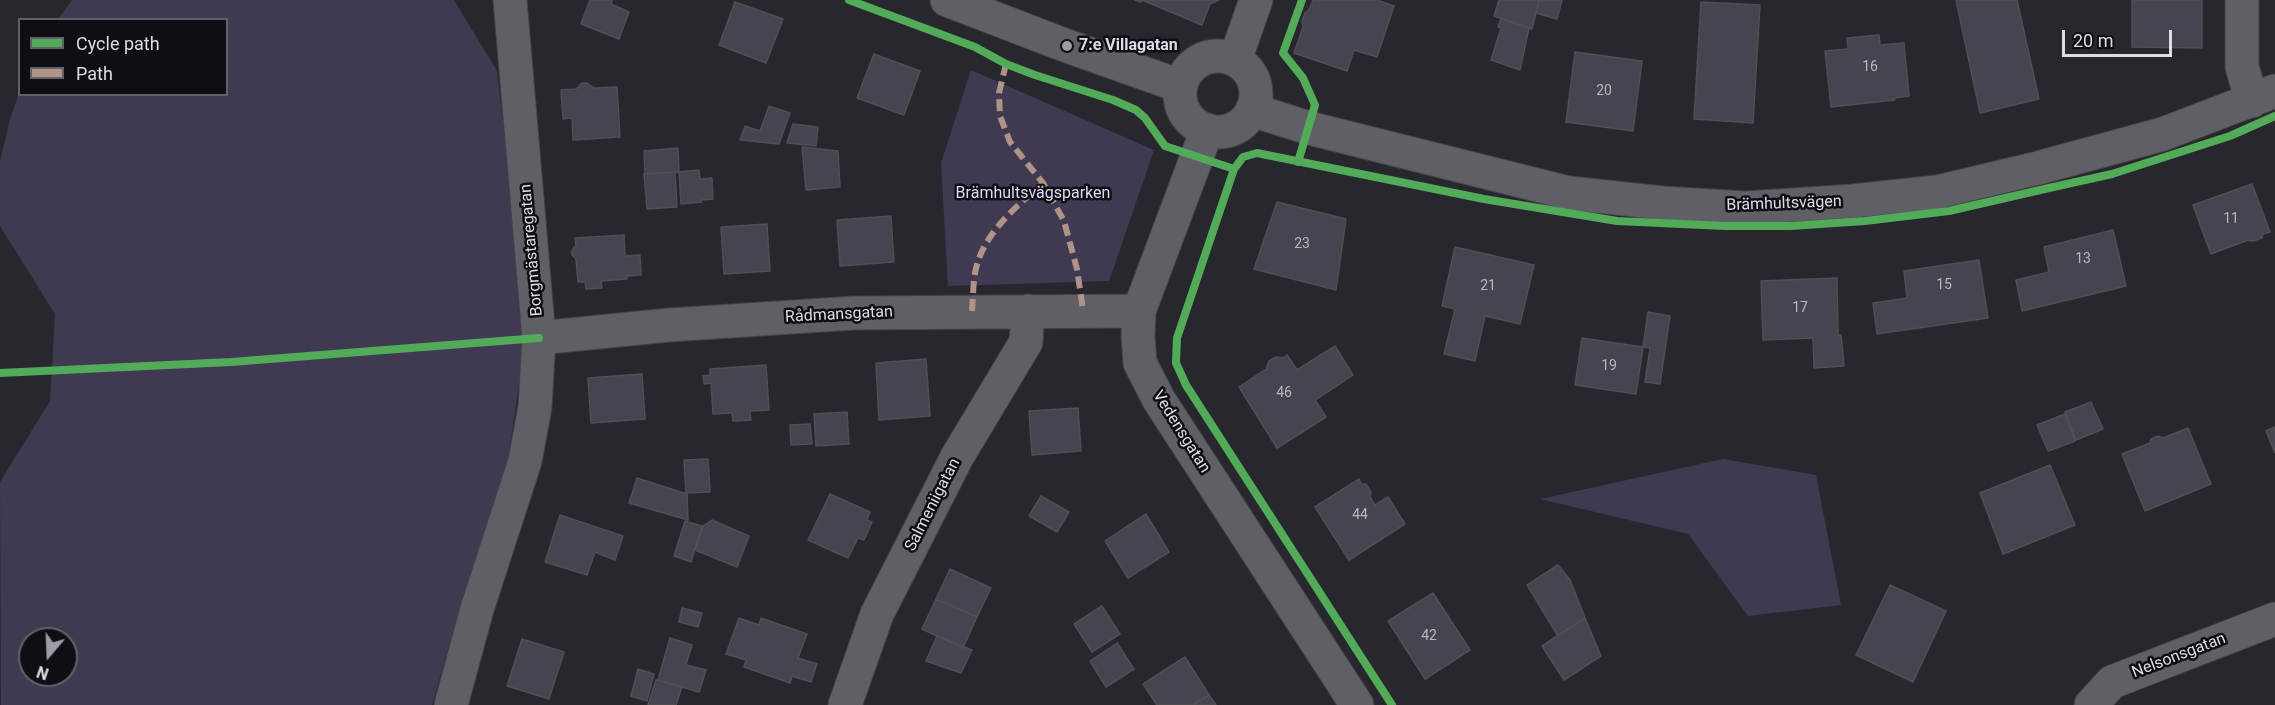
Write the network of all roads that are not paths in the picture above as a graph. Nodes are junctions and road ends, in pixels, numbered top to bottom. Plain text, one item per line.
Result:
1 (510, 0) edge
2 (947, 0) edge
3 (1256, 0) edge
4 (2242, 0) edge
5 (1235, 60) junction
6 (1180, 86) junction
7 (2264, 96) edge
8 (1252, 110) junction
9 (1206, 130) junction
10 (1028, 311) junction
11 (1139, 311) junction
12 (540, 338) junction
13 (2275, 619) edge
14 (451, 705) edge
15 (845, 705) edge
16 (1357, 705) edge
17 (2091, 705) edge

1 - 12 street, Borgmästaregatan
2 - 6 street
3 - 5 street
4 - 7 street
5 - 6 street
5 - 8 street
6 - 9 street
7 - 8 street, Brämhultsvägen
8 - 9 street
9 - 11 street, Vedensgatan
10 - 11 street, Rådmansgatan
10 - 12 street, Rådmansgatan
10 - 15 street, Salmeniigatan
11 - 16 street, Vedensgatan
12 - 14 street, Borgmästaregatan
13 - 17 street, Nelsonsgatan

